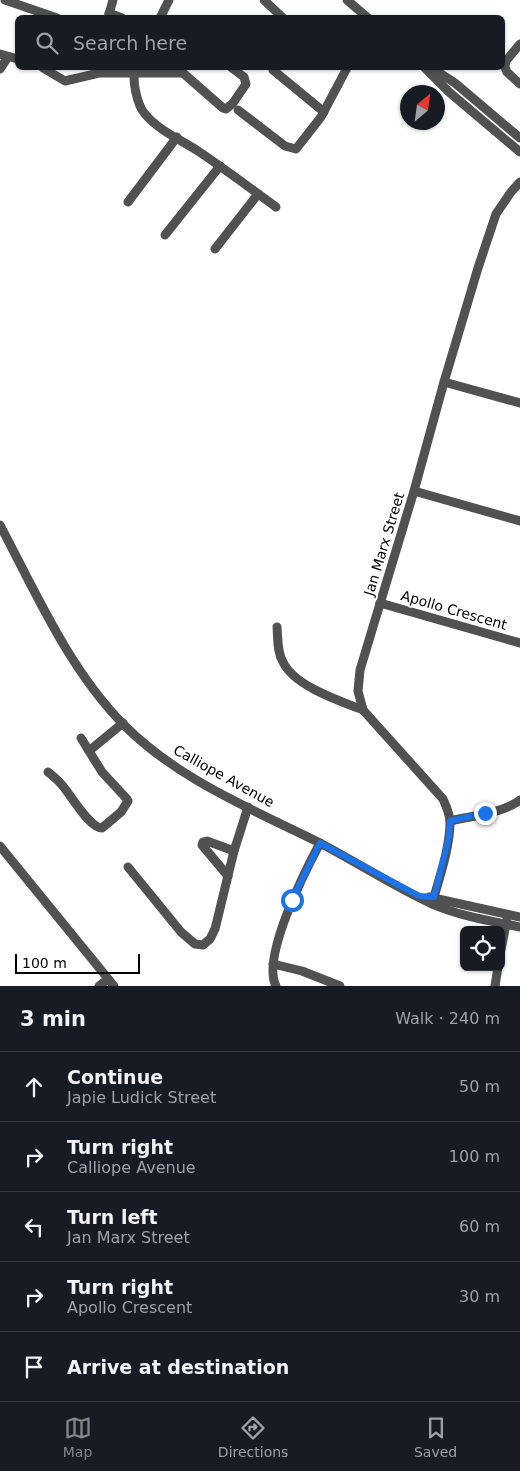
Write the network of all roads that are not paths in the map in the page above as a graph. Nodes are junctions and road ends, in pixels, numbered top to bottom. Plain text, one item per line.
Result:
1 (5, 0) edge
2 (113, 0) edge
3 (169, 0) edge
4 (264, 0) edge
5 (347, 0) edge
6 (48, 15) edge
7 (109, 15) edge
8 (162, 15) edge
9 (281, 15) edge
10 (364, 15) edge
11 (520, 44) edge
12 (4, 56) edge
13 (0, 69) edge
14 (46, 70) edge
15 (235, 70) edge
16 (273, 70) dead end
17 (346, 70) edge
18 (428, 70) edge
19 (435, 70) edge
20 (135, 71) edge
21 (520, 84) edge
22 (238, 110) dead end
23 (324, 112) junction
24 (177, 137) junction
25 (520, 138) edge
26 (520, 152) edge
27 (220, 166) junction
28 (520, 182) edge
29 (258, 194) junction
30 (128, 202) dead end
31 (276, 207) dead end
32 (165, 235) dead end
33 (215, 249) dead end
34 (444, 382) junction
35 (520, 403) edge
36 (414, 491) junction
37 (520, 521) edge
38 (0, 525) edge
39 (380, 603) junction
40 (277, 627) dead end
41 (520, 643) edge
42 (363, 710) junction
43 (122, 723) junction
44 (80, 738) dead end
45 (89, 751) junction
46 (48, 772) dead end
47 (520, 800) edge
48 (248, 807) junction
49 (450, 821) junction
50 (320, 843) junction
51 (0, 846) edge
52 (234, 850) junction
53 (128, 867) dead end
54 (228, 876) junction
55 (433, 901) junction
56 (520, 917) edge
57 (507, 919) junction
58 (520, 926) edge
59 (505, 929) edge
60 (273, 964) junction
61 (497, 971) edge
62 (111, 983) edge
63 (99, 986) edge
64 (276, 986) edge
65 (340, 986) edge
66 (495, 986) edge

1 - 6 street
2 - 7 street
3 - 8 street
4 - 9 street
5 - 10 street
11 - 21 street
12 - 13 street
14 - 20 street
15 - 20 street
16 - 23 street
17 - 23 street
18 - 26 street
19 - 25 street
20 - 24 street
22 - 23 street
24 - 27 street
24 - 30 street
27 - 29 street
27 - 32 street
28 - 34 street, Jan Marx Street
29 - 31 street
29 - 33 street
34 - 35 street
34 - 36 street, Jan Marx Street
36 - 37 street
36 - 39 street, Jan Marx Street
38 - 43 street, Calliope Avenue
39 - 41 street, Apollo Crescent
39 - 42 street, Jan Marx Street
40 - 42 street
42 - 49 street
43 - 45 street
43 - 48 street, Calliope Avenue
44 - 45 street
45 - 46 street
47 - 49 street
48 - 50 street, Calliope Avenue
48 - 52 street
49 - 55 street
50 - 55 street, Calliope Avenue
50 - 60 street
51 - 62 street
52 - 54 street
52 - 54 street
53 - 54 street
55 - 57 street, Calliope Avenue
56 - 57 street, Calliope Avenue
57 - 58 street, Calliope Avenue
57 - 59 street
60 - 64 street
60 - 65 street
61 - 66 street
62 - 63 street

